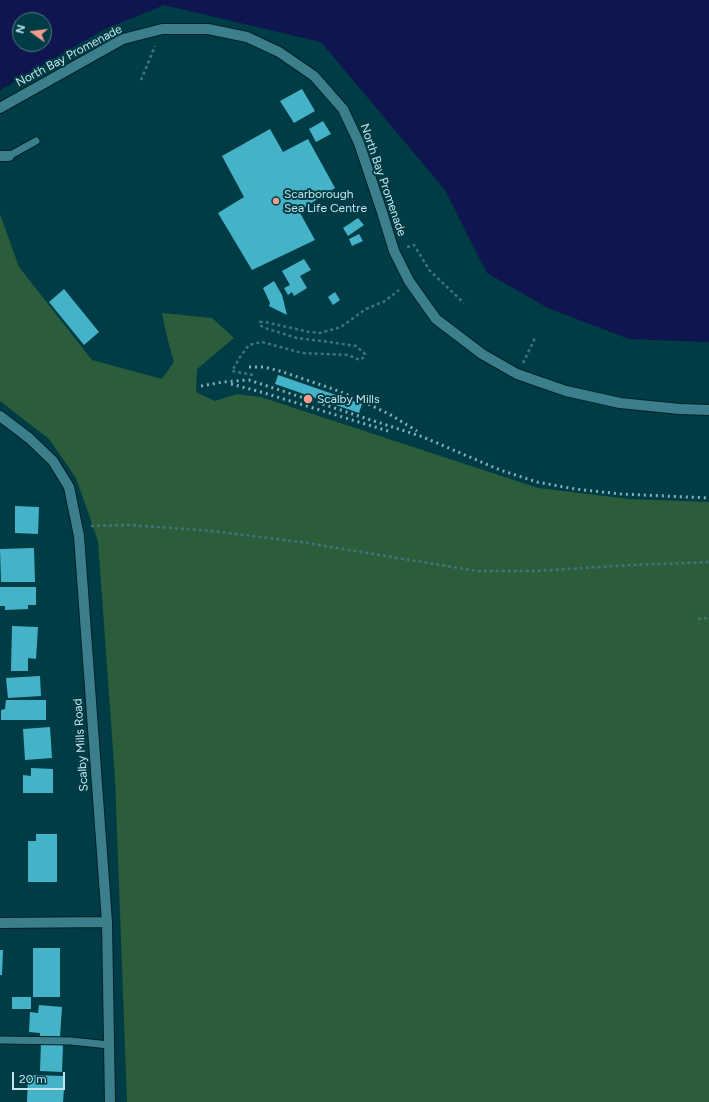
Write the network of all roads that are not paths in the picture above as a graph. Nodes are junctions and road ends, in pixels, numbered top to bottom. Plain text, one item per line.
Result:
1 (0, 108) edge
2 (36, 141) dead end
3 (4, 156) edge
4 (709, 410) edge
5 (0, 416) edge
6 (107, 922) junction
7 (0, 923) edge
8 (0, 1040) edge
9 (109, 1045) junction
10 (110, 1102) edge

1 - 4 street, North Bay Promenade
2 - 3 lane
5 - 6 street, Scalby Mills Road
6 - 7 street
6 - 9 street, Scalby Mills Road
8 - 9 lane
9 - 10 street, Scalby Mills Road

